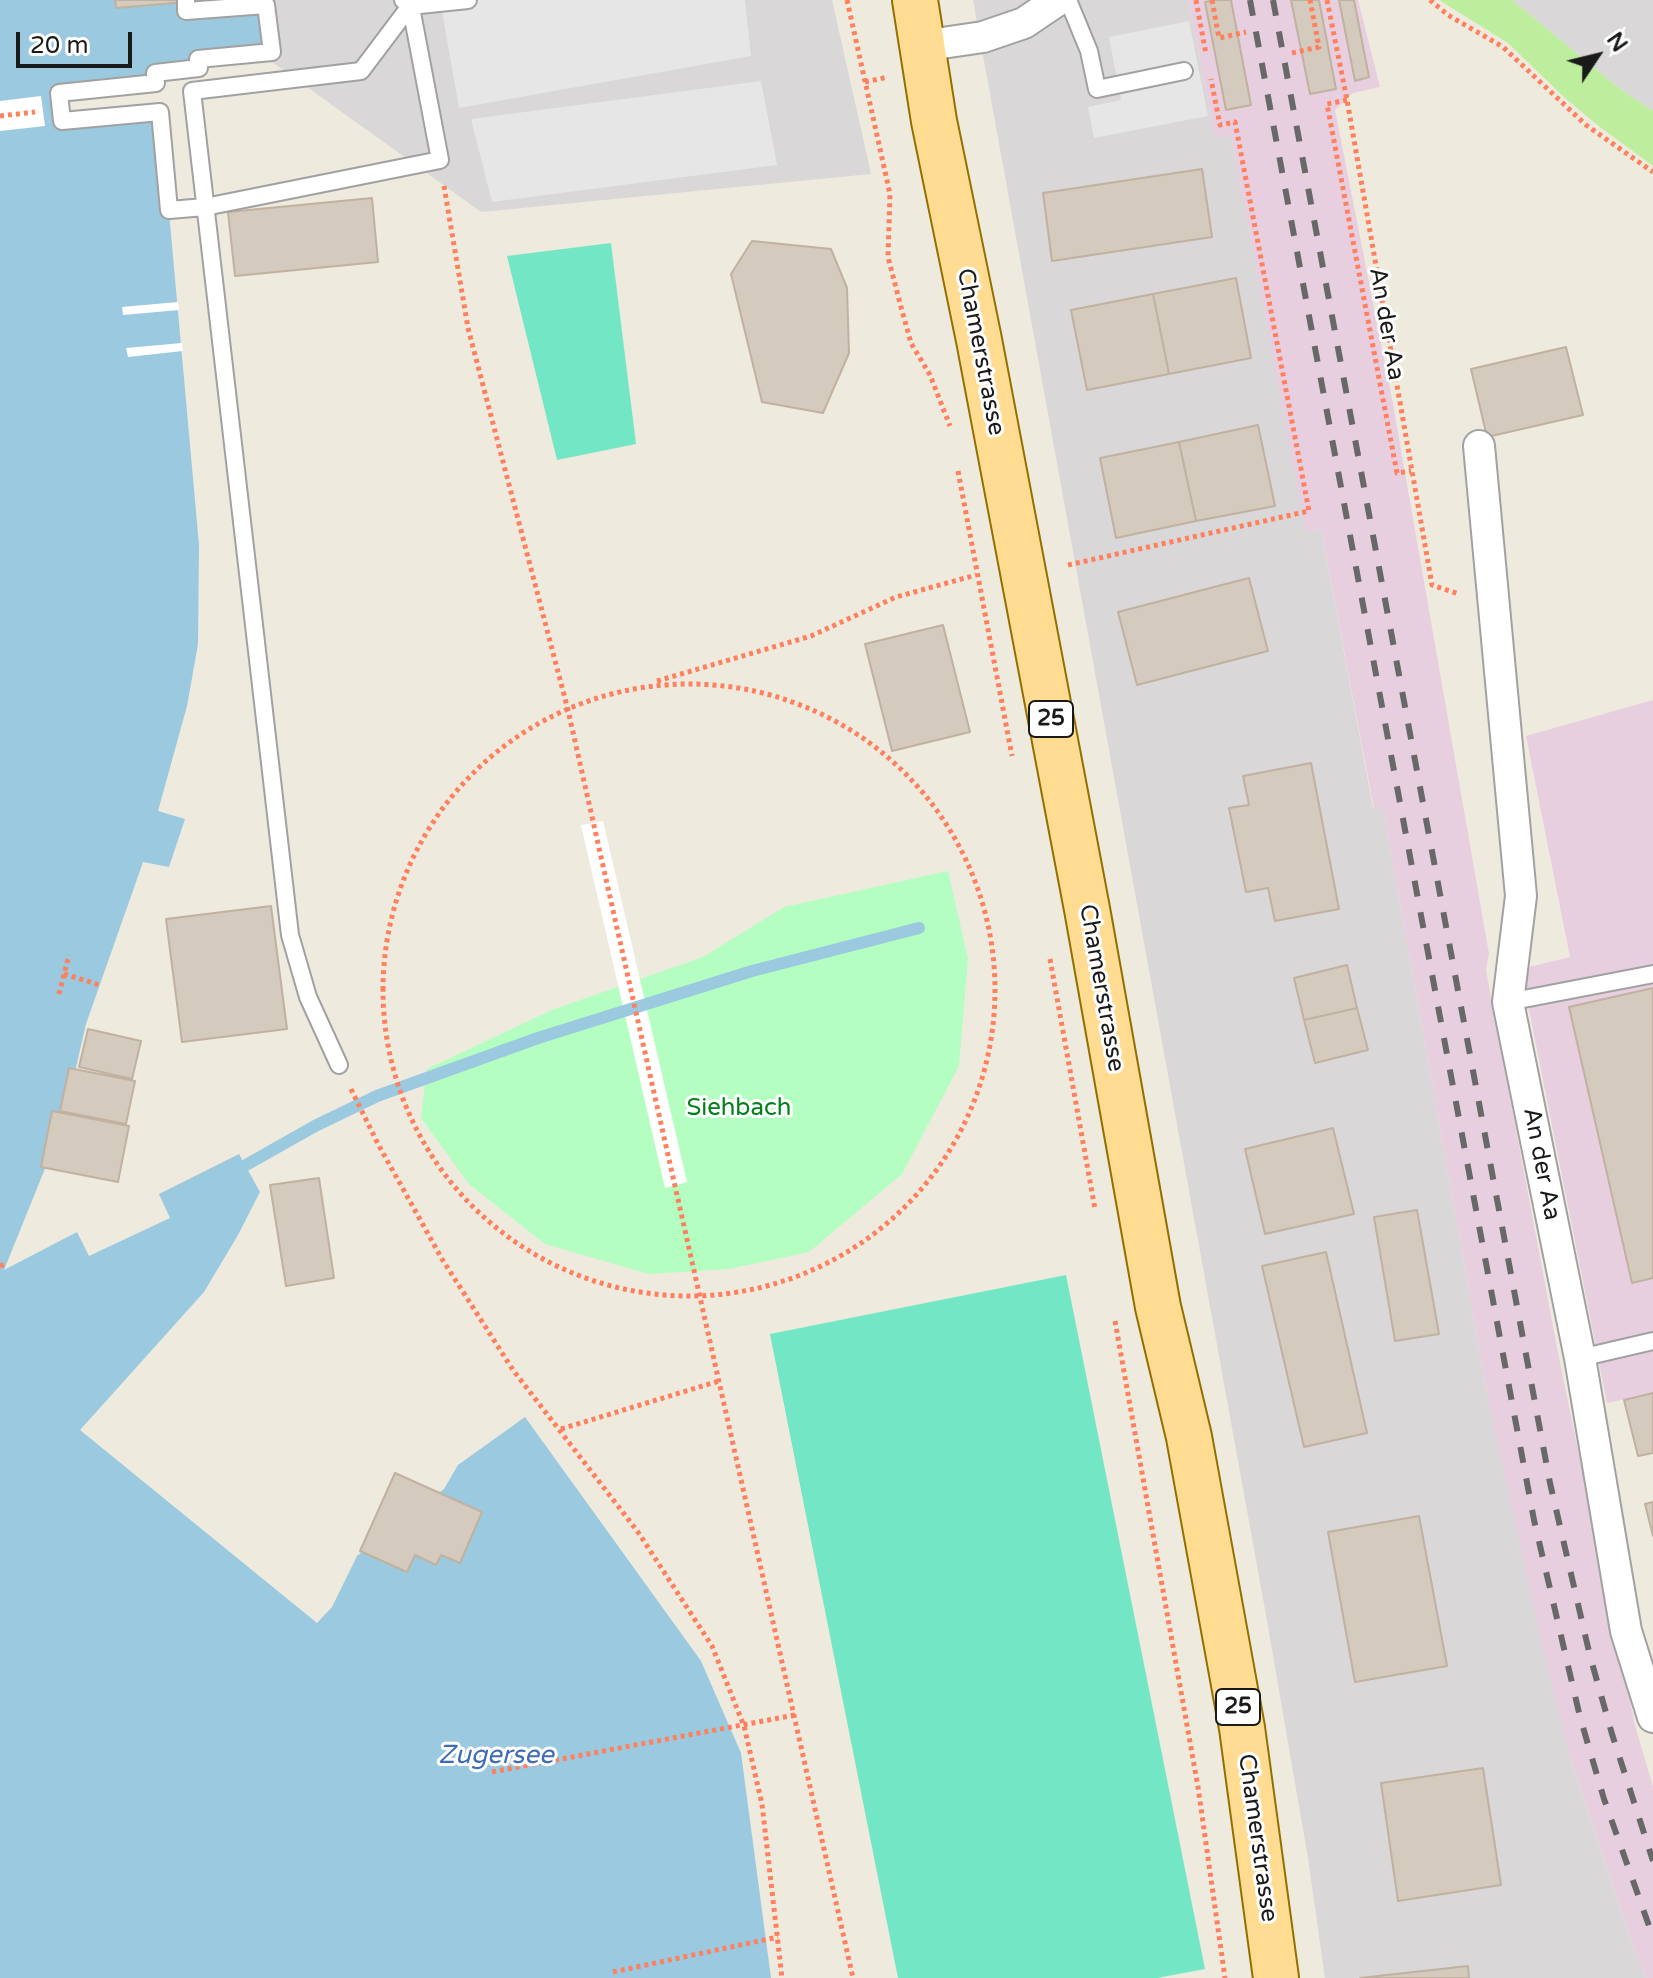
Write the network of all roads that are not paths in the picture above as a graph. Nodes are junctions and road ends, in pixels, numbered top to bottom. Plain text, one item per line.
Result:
1 (186, 0) edge
2 (468, 0) edge
3 (915, 0) edge
4 (1058, 0) edge
5 (1068, 0) edge
6 (408, 2) edge
7 (922, 46) junction
8 (1184, 71) dead end
9 (205, 207) junction
10 (1479, 446) dead end
11 (1653, 974) edge
12 (1508, 1002) junction
13 (339, 1065) road end
14 (1653, 1341) edge
15 (1580, 1358) junction
16 (1653, 1717) edge
17 (1276, 1978) edge

1 - 9 lane
2 - 6 lane
3 - 7 main road, Chamerstrasse / 25
4 - 7 street
5 - 8 lane
6 - 9 lane
6 - 9 lane
7 - 17 main road, Chamerstrasse / 25
9 - 13 lane
10 - 12 street, An der Aa
11 - 12 lane
12 - 15 street, An der Aa
14 - 15 lane
15 - 16 street, An der Aa

